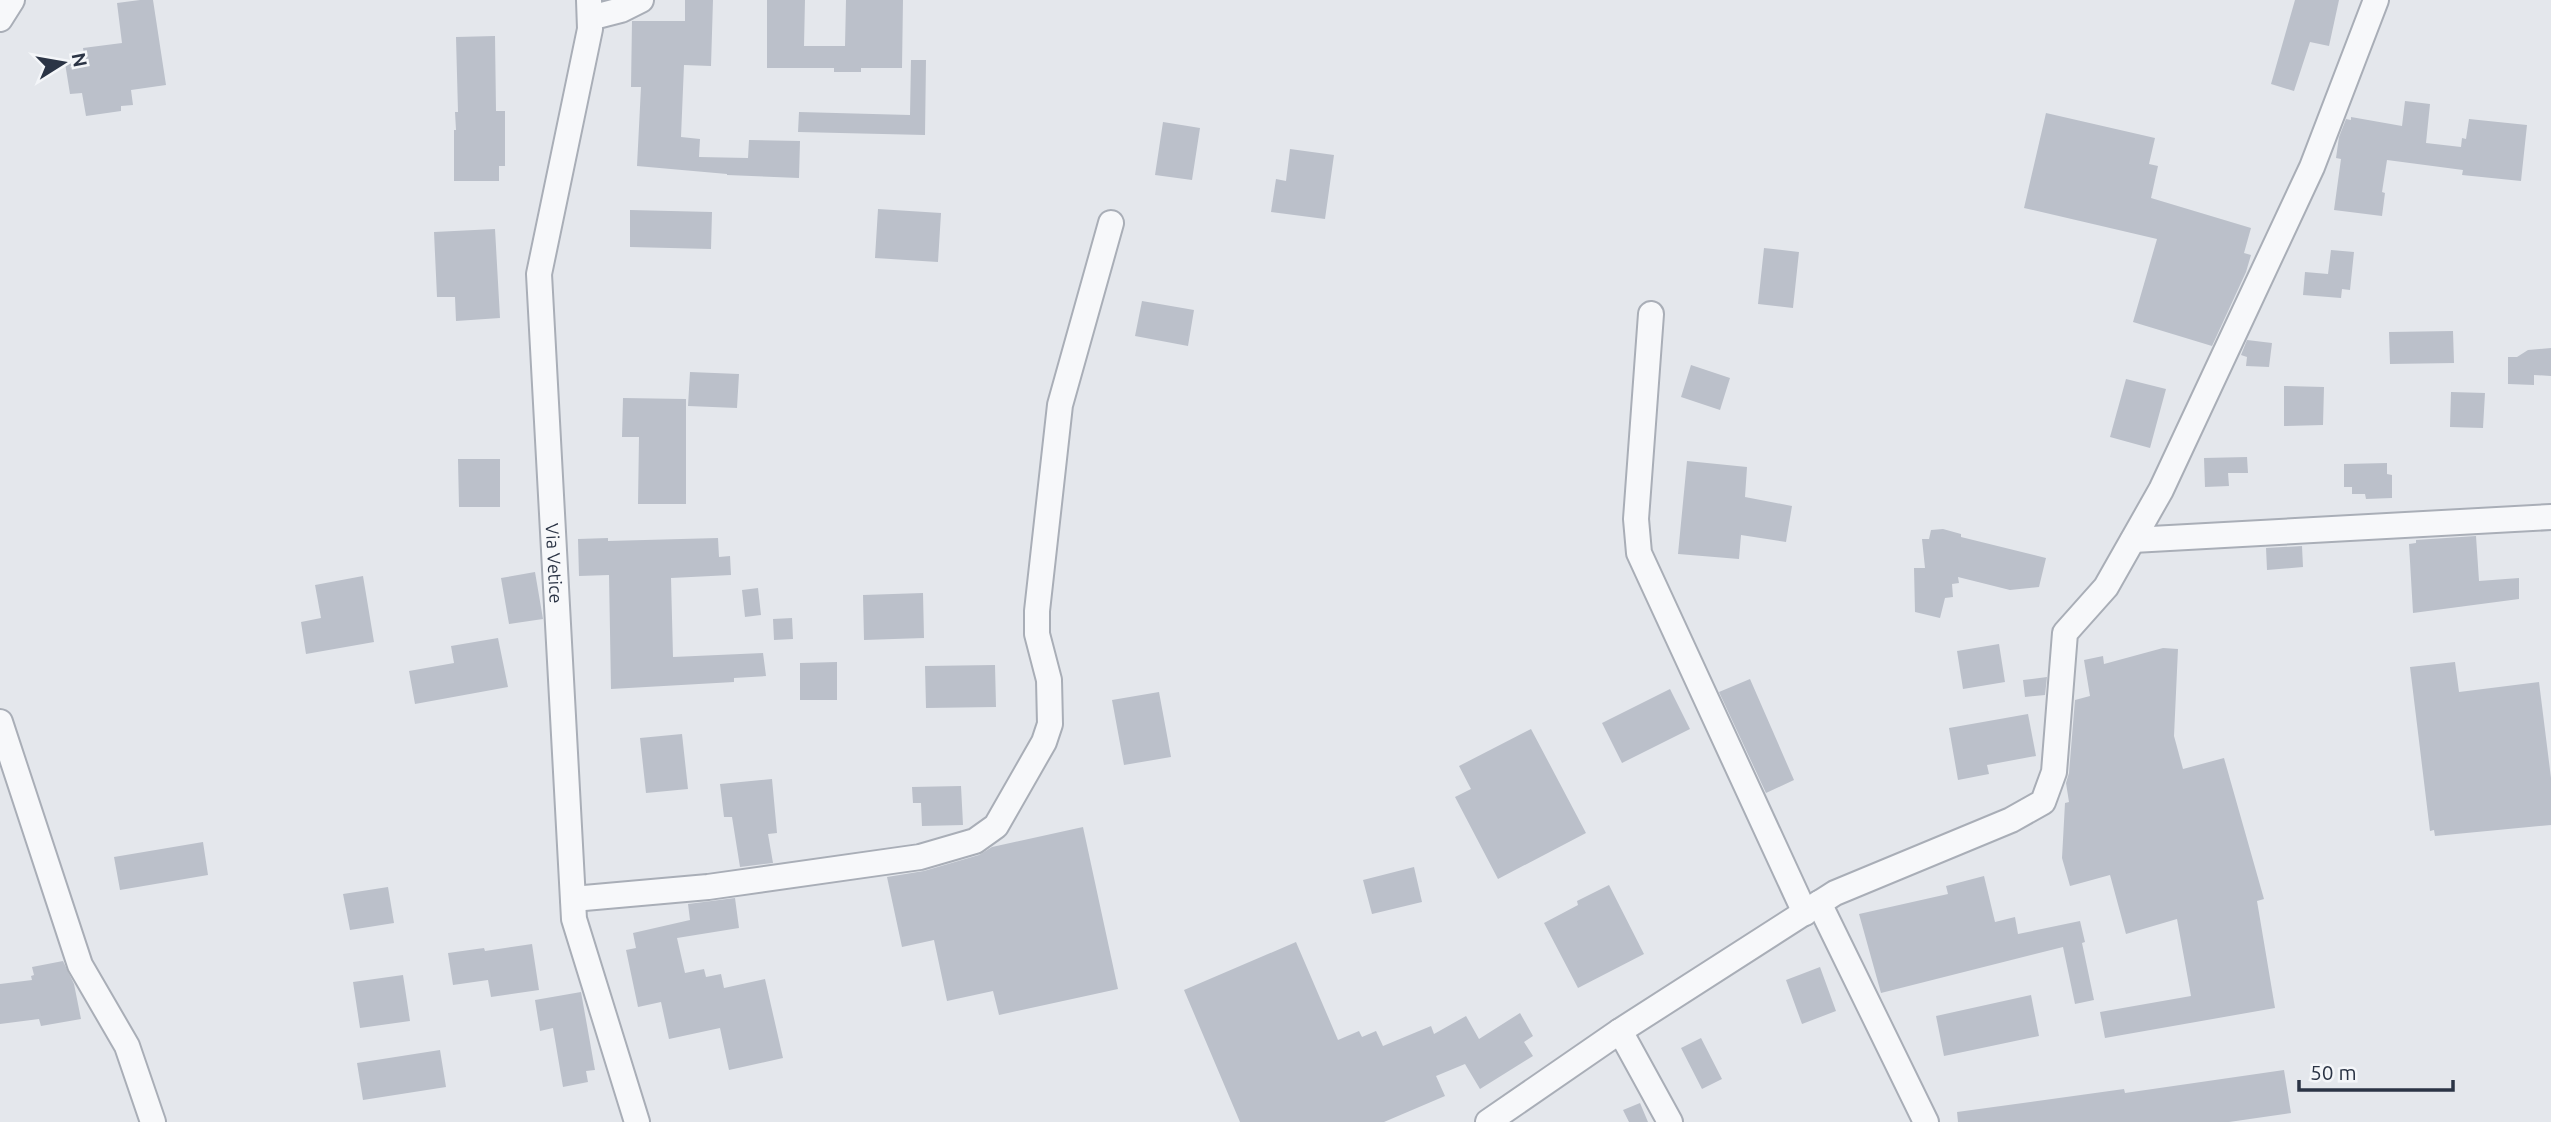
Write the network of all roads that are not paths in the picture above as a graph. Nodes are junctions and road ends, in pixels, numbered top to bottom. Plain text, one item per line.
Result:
1 (12, 0) edge
2 (641, 0) edge
3 (2376, 0) edge
4 (589, 9) edge
5 (0, 19) edge
6 (1111, 223) dead end
7 (1651, 314) dead end
8 (2551, 517) edge
9 (2133, 540) junction
10 (0, 722) edge
11 (573, 899) junction
12 (1812, 908) junction
13 (1620, 1031) junction
14 (153, 1122) edge
15 (637, 1122) edge
16 (1488, 1122) edge
17 (1670, 1122) edge
18 (1926, 1122) edge

1 - 5 street
2 - 4 street
3 - 9 street
4 - 11 street, Via Vetice
6 - 11 street
7 - 12 street
8 - 9 street
9 - 12 street
10 - 14 street
11 - 15 street, Via Vetice
12 - 13 street
12 - 18 street
13 - 16 street
13 - 17 street

